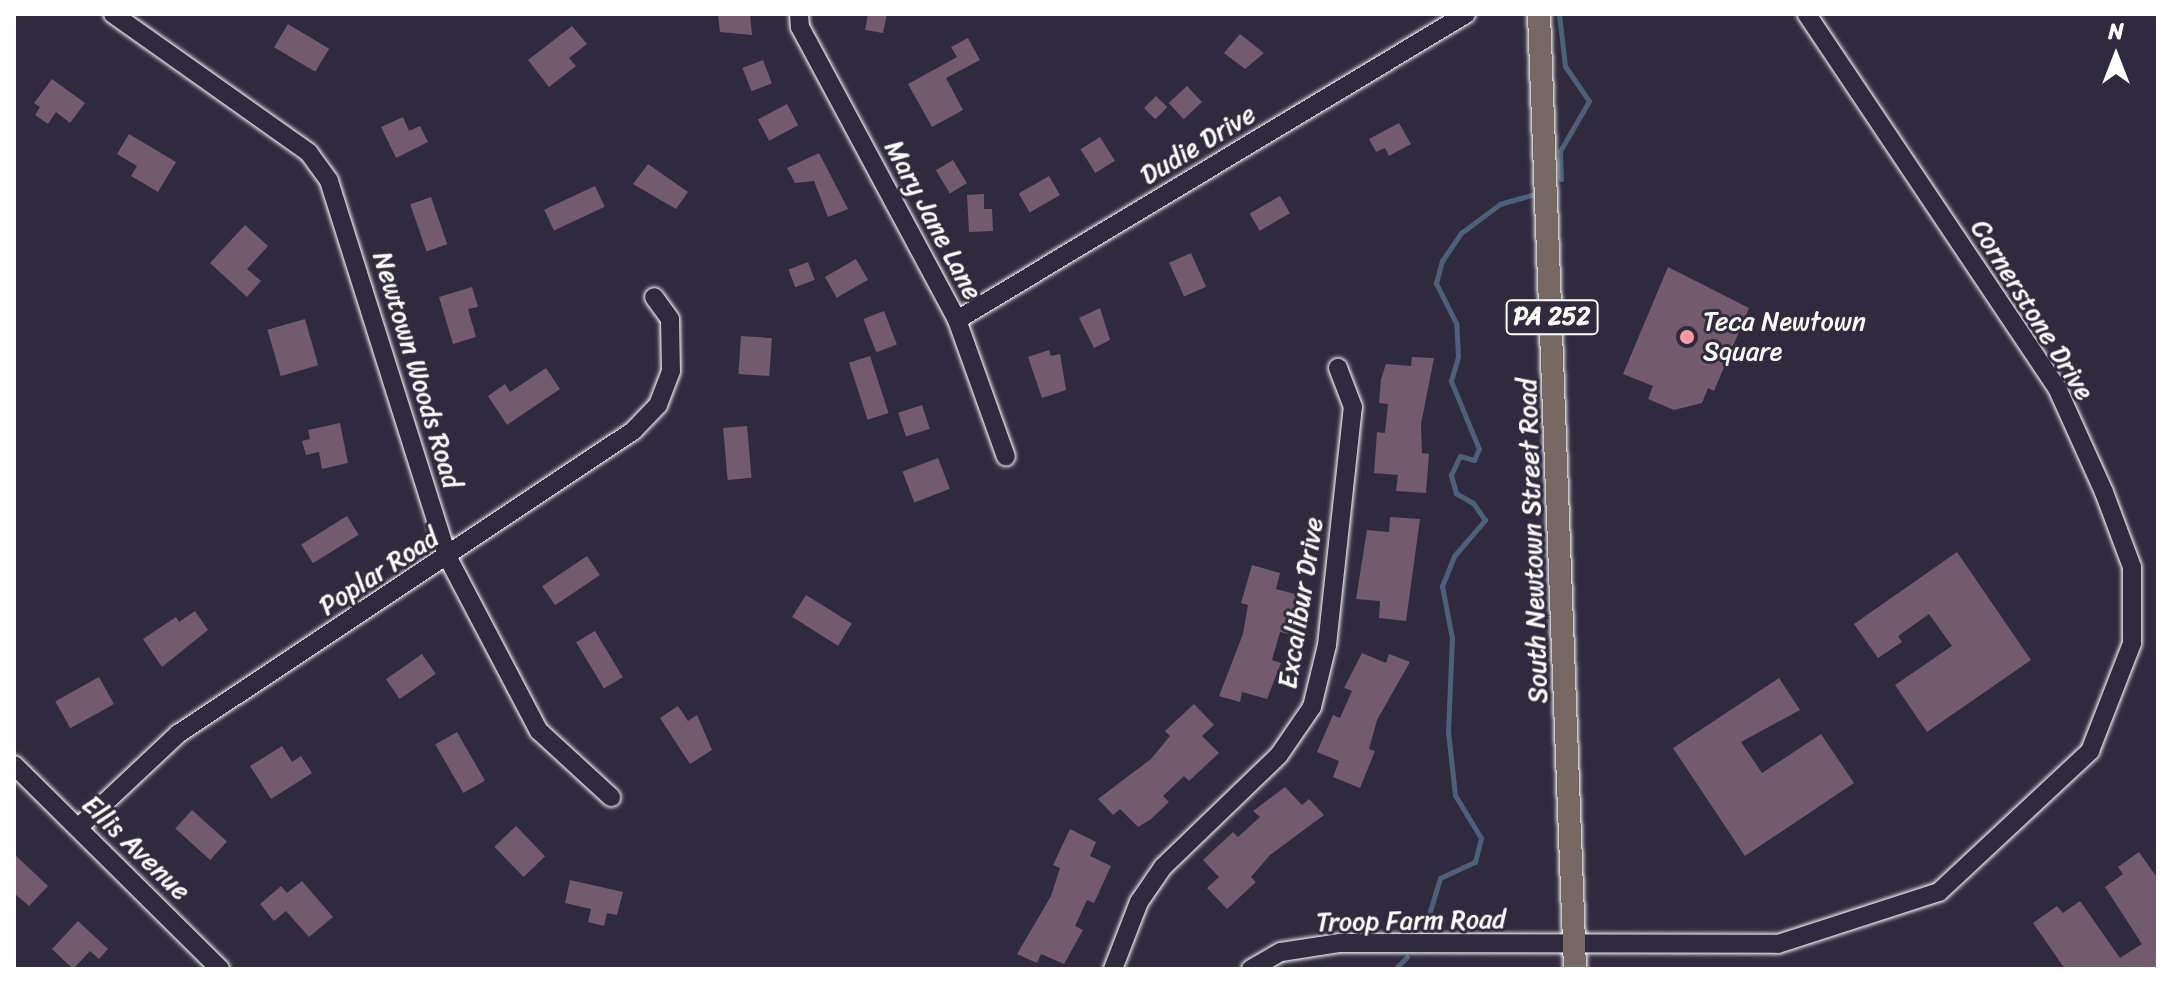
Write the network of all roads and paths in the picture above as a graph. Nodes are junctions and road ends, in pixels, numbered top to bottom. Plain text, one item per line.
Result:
1 (113, 14) edge
2 (799, 14) edge
3 (1466, 14) edge
4 (1539, 14) edge
5 (1807, 14) edge
6 (654, 297) dead end
7 (957, 320) junction
8 (1338, 368) dead end
9 (1006, 457) dead end
10 (448, 558) junction
11 (14, 765) edge
12 (611, 797) dead end
13 (79, 827) junction
14 (1576, 943) junction
15 (220, 969) edge
16 (1113, 969) edge
17 (1251, 969) edge
18 (1575, 969) edge

1 - 10 street, Newtown Woods Road
2 - 7 street, Mary Jane Lane
3 - 7 street, Dudie Drive
4 - 14 main road, South Newtown Street Road / PA 252
5 - 14 street, Cornerstone Drive
6 - 10 street, Poplar Road
7 - 9 street, Mary Jane Lane
8 - 16 street, Excalibur Drive
10 - 12 street, Newtown Woods Road
10 - 13 street, Poplar Road
11 - 13 street, Ellis Avenue
13 - 15 street, Ellis Avenue
14 - 17 street, Troop Farm Road
14 - 18 main road, South Newtown Street Road / PA 252

